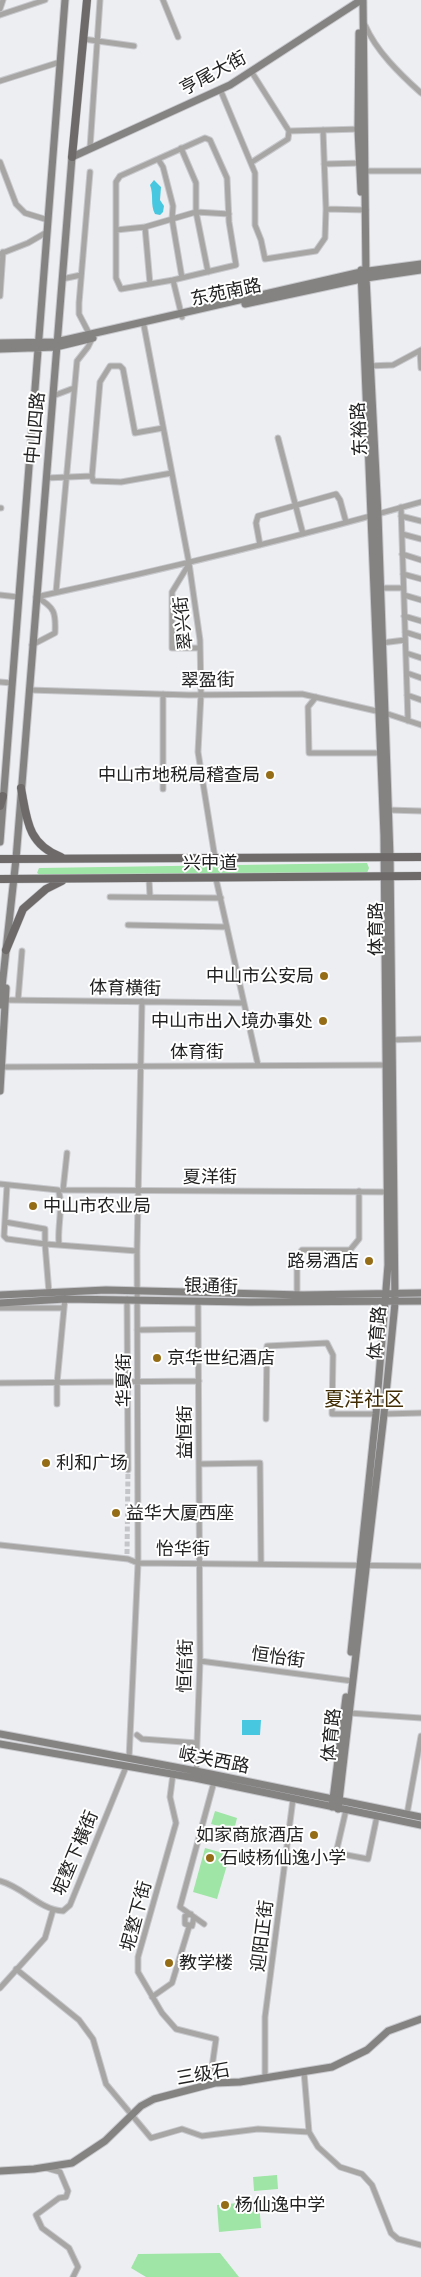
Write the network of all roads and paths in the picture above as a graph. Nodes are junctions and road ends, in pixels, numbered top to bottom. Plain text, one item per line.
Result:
1 (3, 0) edge
2 (45, 0) edge
3 (65, 0) edge
4 (87, 0) edge
5 (100, 0) edge
6 (163, 0) edge
7 (361, 0) edge
8 (0, 9) edge
9 (0, 15) edge
10 (363, 22) junction
11 (178, 37) dead end
12 (83, 39) junction
13 (97, 42) junction
14 (134, 46) dead end
15 (60, 62) junction
16 (251, 71) junction
17 (0, 81) edge
18 (220, 89) junction
19 (421, 93) edge
20 (361, 129) junction
21 (323, 130) junction
22 (289, 131) junction
23 (90, 148) junction
24 (182, 148) junction
25 (72, 157) junction
26 (158, 159) junction
27 (0, 162) edge
28 (252, 162) junction
29 (324, 164) junction
30 (364, 166) junction
31 (421, 171) edge
32 (90, 172) dead end
33 (326, 209) junction
34 (364, 210) junction
35 (196, 212) junction
36 (229, 214) junction
37 (172, 219) junction
38 (48, 220) junction
39 (145, 228) junction
40 (116, 230) junction
41 (47, 232) junction
42 (1, 253) edge
43 (421, 264) edge
44 (421, 270) edge
45 (208, 272) junction
46 (81, 275) junction
47 (364, 275) junction
48 (182, 278) junction
49 (62, 279) junction
50 (173, 280) junction
51 (150, 284) junction
52 (0, 296) edge
53 (181, 315) junction
54 (144, 326) junction
55 (91, 337) junction
56 (0, 343) edge
57 (38, 344) junction
58 (56, 345) junction
59 (0, 349) edge
60 (420, 351) edge
61 (368, 366) junction
62 (421, 368) edge
63 (74, 388) junction
64 (53, 396) junction
65 (164, 428) junction
66 (278, 438) dead end
67 (172, 472) junction
68 (92, 476) junction
69 (67, 477) junction
70 (46, 478) junction
71 (421, 502) edge
72 (401, 508) junction
73 (374, 516) junction
74 (401, 516) junction
75 (421, 521) edge
76 (346, 522) junction
77 (303, 534) junction
78 (402, 534) junction
79 (421, 540) edge
80 (260, 545) junction
81 (402, 554) junction
82 (421, 560) edge
83 (190, 564) junction
84 (403, 574) junction
85 (421, 579) edge
86 (377, 588) junction
87 (403, 588) junction
88 (56, 592) junction
89 (0, 595) edge
90 (404, 595) junction
91 (18, 597) junction
92 (36, 597) junction
93 (421, 600) edge
94 (404, 616) junction
95 (421, 621) edge
96 (405, 632) junction
97 (421, 638) edge
98 (405, 640) junction
99 (380, 643) junction
100 (32, 646) junction
101 (200, 648) junction
102 (406, 653) junction
103 (421, 658) edge
104 (407, 673) junction
105 (421, 678) edge
106 (0, 682) edge
107 (12, 683) junction
108 (29, 690) junction
109 (163, 694) junction
110 (201, 694) junction
111 (407, 695) junction
112 (316, 697) junction
113 (421, 700) edge
114 (383, 713) junction
115 (408, 721) junction
116 (421, 725) edge
117 (385, 753) junction
118 (3, 762) edge
119 (21, 788) junction
120 (163, 789) dead end
121 (4, 796) junction
122 (0, 806) edge
123 (388, 810) junction
124 (421, 811) edge
125 (0, 842) edge
126 (387, 857) junction
127 (421, 857) edge
128 (215, 858) junction
129 (0, 859) edge
130 (16, 859) junction
131 (68, 859) junction
132 (388, 876) junction
133 (421, 876) edge
134 (14, 879) junction
135 (65, 879) junction
136 (149, 879) junction
137 (216, 879) junction
138 (0, 880) edge
139 (110, 897) dead end
140 (150, 897) junction
141 (221, 898) junction
142 (128, 925) dead end
143 (227, 927) junction
144 (6, 950) junction
145 (22, 951) dead end
146 (18, 1000) junction
147 (3, 1002) edge
148 (142, 1002) junction
149 (244, 1003) junction
150 (421, 1039) edge
151 (389, 1040) junction
152 (258, 1065) junction
153 (389, 1065) junction
154 (141, 1066) junction
155 (2, 1067) junction
156 (0, 1091) edge
157 (67, 1154) dead end
158 (0, 1184) edge
159 (7, 1185) junction
160 (138, 1190) junction
161 (359, 1191) junction
162 (390, 1192) junction
163 (5, 1222) junction
164 (45, 1229) junction
165 (57, 1231) junction
166 (45, 1244) junction
167 (59, 1244) junction
168 (137, 1252) junction
169 (0, 1290) edge
170 (138, 1291) junction
171 (385, 1292) junction
172 (49, 1293) junction
173 (395, 1293) junction
174 (421, 1293) edge
175 (0, 1295) edge
176 (11, 1295) junction
177 (298, 1295) junction
178 (66, 1296) junction
179 (127, 1299) junction
180 (138, 1299) junction
181 (198, 1301) junction
182 (421, 1301) edge
183 (385, 1302) junction
184 (395, 1302) junction
185 (0, 1303) edge
186 (0, 1308) edge
187 (64, 1308) junction
188 (198, 1329) junction
189 (137, 1330) junction
190 (198, 1381) junction
191 (0, 1383) edge
192 (57, 1383) junction
193 (127, 1383) junction
194 (138, 1383) junction
195 (57, 1404) dead end
196 (421, 1413) edge
197 (380, 1414) junction
198 (266, 1419) dead end
199 (199, 1464) junction
200 (128, 1470) tunnel mouth
201 (0, 1545) edge
202 (200, 1562) junction
203 (138, 1563) junction
204 (261, 1564) junction
205 (364, 1565) junction
206 (421, 1566) edge
207 (200, 1661) junction
208 (350, 1680) junction
209 (348, 1713) junction
210 (421, 1718) edge
211 (0, 1734) edge
212 (137, 1735) dead end
213 (421, 1736) edge
214 (197, 1743) junction
215 (0, 1744) edge
216 (129, 1758) junction
217 (126, 1766) junction
218 (196, 1771) junction
219 (173, 1774) junction
220 (214, 1782) junction
221 (293, 1799) junction
222 (336, 1799) junction
223 (335, 1808) junction
224 (346, 1810) junction
225 (407, 1814) junction
226 (377, 1816) junction
227 (421, 1817) edge
228 (421, 1825) edge
229 (0, 1881) edge
230 (53, 1910) junction
231 (192, 1915) junction
232 (204, 1924) dead end
233 (189, 1927) junction
234 (16, 1970) junction
235 (0, 1988) edge
236 (152, 1996) junction
237 (421, 2019) edge
238 (304, 2072) junction
239 (266, 2078) junction
240 (214, 2083) junction
241 (131, 2115) junction
242 (309, 2132) junction
243 (45, 2167) junction
244 (0, 2171) edge
245 (421, 2245) edge
246 (73, 2277) edge

1 - 8 street
2 - 9 street
3 - 15 main road, 中山四路
4 - 12 main road, 中山四路
5 - 13 street
6 - 11 street
7 - 10 main road, 东裕路
7 - 16 main road, 亨尾大街
7 - 20 main road, 东裕路
10 - 19 street
10 - 20 main road, 东裕路
12 - 13 street
12 - 25 main road, 中山四路
13 - 14 street
13 - 23 street
15 - 17 street
15 - 38 main road, 中山四路
16 - 18 main road, 亨尾大街
16 - 22 street
18 - 23 main road, 亨尾大街
18 - 28 street
20 - 21 street
20 - 30 main road, 东裕路
21 - 22 street
21 - 29 street
22 - 28 street
23 - 25 main road, 亨尾大街
24 - 26 street
24 - 35 street
24 - 36 street
25 - 49 main road, 中山四路
26 - 37 street
26 - 40 street
27 - 38 street
28 - 33 street
29 - 30 street
29 - 33 street
30 - 31 street
30 - 34 main road, 东裕路
32 - 46 street
33 - 34 street
34 - 47 main road, 东裕路
35 - 36 street
35 - 37 street
35 - 45 street
36 - 45 street
37 - 39 street
37 - 48 street
38 - 41 main road, 中山四路
39 - 40 street
39 - 51 street
40 - 51 street
41 - 42 street
41 - 57 main road, 中山四路
42 - 52 street
43 - 47 main road, 东苑南路
44 - 47 main road, 东苑南路
45 - 48 street
46 - 49 street
46 - 55 street
47 - 53 main road, 东苑南路
47 - 61 main road, 东裕路
48 - 50 street
49 - 58 main road, 中山四路
50 - 51 street
50 - 53 street
53 - 54 main road, 东苑南路
53 - 55 main road, 东苑南路
54 - 55 main road, 东苑南路
54 - 65 street, 翠兴街
55 - 58 main road, 东苑南路
55 - 63 street
56 - 57 main road
57 - 58 main road, 东苑南路
57 - 59 main road
57 - 91 main road, 中山四路
58 - 64 main road, 中山四路
60 - 61 street
60 - 62 street
61 - 73 main road, 东裕路
63 - 64 street
63 - 69 street
64 - 70 main road, 中山四路
65 - 67 street, 翠兴街
65 - 68 street
66 - 77 street
67 - 68 street
67 - 83 street, 翠兴街
68 - 69 street
69 - 70 street
69 - 88 street
70 - 92 main road, 中山四路
71 - 72 street
72 - 73 street
72 - 74 street
73 - 76 street
73 - 86 main road, 东裕路
74 - 75 street
74 - 78 street
76 - 77 street
76 - 80 street
77 - 80 street
78 - 79 street
78 - 81 street
80 - 83 street
81 - 82 street
81 - 84 street
83 - 88 street
83 - 101 street, 翠兴街
83 - 101 street
84 - 85 street
84 - 87 street
86 - 87 street
86 - 99 main road, 东裕路
87 - 90 street
88 - 92 street
89 - 91 street
90 - 93 street
90 - 94 street
91 - 107 main road, 中山四路
92 - 100 main road, 中山四路
92 - 100 street
94 - 95 street
94 - 96 street
96 - 97 street
96 - 98 street
98 - 99 street
98 - 102 street
99 - 114 main road, 东裕路
100 - 108 main road, 中山四路
101 - 110 street, 翠兴街
102 - 103 street
102 - 104 street
104 - 105 street
104 - 111 street
106 - 107 street
107 - 118 main road, 中山四路
108 - 109 street, 翠盈街
108 - 119 main road, 中山四路
109 - 110 street, 翠盈街
109 - 120 street
110 - 112 street, 翠盈街
110 - 128 street, 翠兴街
111 - 113 street
111 - 115 street
112 - 114 street, 翠盈街
112 - 117 street
114 - 115 street, 翠盈街
114 - 117 main road, 东裕路
115 - 116 street, 翠盈街
117 - 123 main road, 东裕路
117 - 126 main road, 东裕路
118 - 121 main road, 中山四路
119 - 130 main road, 中山四路
119 - 131 main road
121 - 122 main road
121 - 125 main road, 中山四路
123 - 124 street
123 - 126 main road, 东裕路
126 - 127 main road, 兴中道
126 - 128 main road, 兴中道
126 - 132 main road, 体育路
128 - 131 main road, 兴中道
129 - 130 main road, 兴中道
130 - 131 main road, 兴中道
130 - 134 main road, 中山四路
132 - 133 main road, 兴中道
132 - 137 main road, 兴中道
132 - 151 main road, 体育路
134 - 135 main road, 兴中道
134 - 138 main road, 兴中道
134 - 144 main road, 中山四路
135 - 136 main road, 兴中道
135 - 144 main road
136 - 137 main road, 兴中道
136 - 140 street
137 - 141 street
139 - 140 street
140 - 141 street
141 - 143 street
142 - 143 street
143 - 149 street
144 - 147 main road, 中山四路
145 - 146 street
146 - 147 street, 体育横街
146 - 148 street, 体育横街
147 - 155 main road, 中山四路
148 - 149 street, 体育横街
148 - 154 street, 华夏街
149 - 152 street
150 - 151 street
151 - 153 main road, 体育路
152 - 153 street, 体育街
152 - 154 street, 体育街
153 - 162 main road, 体育路
154 - 155 street, 体育街
154 - 160 street, 华夏街
155 - 156 main road, 中山四路
157 - 160 street, 夏洋街
158 - 159 street
159 - 163 street
159 - 165 street
160 - 161 street, 夏洋街
160 - 168 street, 华夏街
161 - 162 street, 夏洋街
161 - 177 street
162 - 171 main road, 体育路
162 - 173 main road, 体育路
163 - 164 street
163 - 166 street
164 - 165 street
164 - 166 street
165 - 167 street
166 - 167 street
166 - 172 street
167 - 168 street
168 - 170 street, 华夏街
169 - 176 main road
170 - 177 main road
170 - 178 main road
170 - 180 street, 华夏街
171 - 173 main road
171 - 177 main road
171 - 183 main road, 体育路
172 - 176 main road
172 - 178 main road
173 - 174 main road
173 - 184 main road, 体育路
175 - 176 main road
178 - 179 main road, 银通街
178 - 185 main road, 银通街
178 - 187 street
179 - 180 main road, 银通街
179 - 193 street
180 - 181 main road, 银通街
180 - 189 street, 华夏街
181 - 183 main road, 银通街
181 - 188 street, 益恒街
182 - 184 main road, 银通街
183 - 184 main road, 银通街
183 - 197 main road, 体育路
184 - 197 main road, 体育路
186 - 187 street
187 - 192 street
188 - 189 street
188 - 190 street, 益恒街
189 - 194 street, 华夏街
190 - 194 street
190 - 199 street, 益恒街
191 - 192 street
192 - 193 street
192 - 195 street
193 - 194 street
193 - 200 street
194 - 203 street, 华夏街
196 - 197 street
197 - 198 street
197 - 205 main road, 体育路
199 - 202 street, 益恒街
199 - 204 street
201 - 203 street, 怡华街
202 - 203 street, 怡华街
202 - 204 street, 怡华街
202 - 207 street, 恒信街
203 - 216 street, 华夏街
204 - 205 street, 怡华街
205 - 206 street, 怡华街
205 - 208 main road, 体育路
207 - 208 street, 恒怡街
207 - 214 street, 恒信街
208 - 209 main road, 体育路
208 - 222 main road, 体育路
209 - 210 street
209 - 222 main road, 体育路
211 - 216 main road, 岐关西路
212 - 214 street
213 - 225 street
214 - 218 street, 恒信街
215 - 217 main road, 岐关西路
216 - 218 main road, 岐关西路
217 - 219 main road, 岐关西路
217 - 230 street, 坭墪下橫街
218 - 222 main road, 岐关西路
219 - 220 main road, 岐关西路
219 - 236 street, 坭墪下街
220 - 221 main road, 岐关西路
220 - 231 street
221 - 223 main road, 岐关西路
221 - 239 street, 迎阳正街
222 - 223 main road, 体育路
222 - 225 main road, 岐关西路
223 - 224 main road, 岐关西路
224 - 226 main road, 岐关西路
224 - 226 street
225 - 227 main road, 岐关西路
226 - 228 main road, 岐关西路
229 - 230 street, 坭墪下橫街
230 - 234 street
231 - 232 street
231 - 233 street
231 - 233 street
233 - 236 street
234 - 235 street
234 - 241 street
236 - 240 street, 坭墪下街
237 - 238 main road, 三级石
238 - 239 main road, 三级石
238 - 242 street
239 - 240 main road, 三级石
240 - 241 main road, 三级石
241 - 242 street
241 - 243 main road, 三级石
242 - 245 street
243 - 244 main road, 三级石
243 - 246 street

